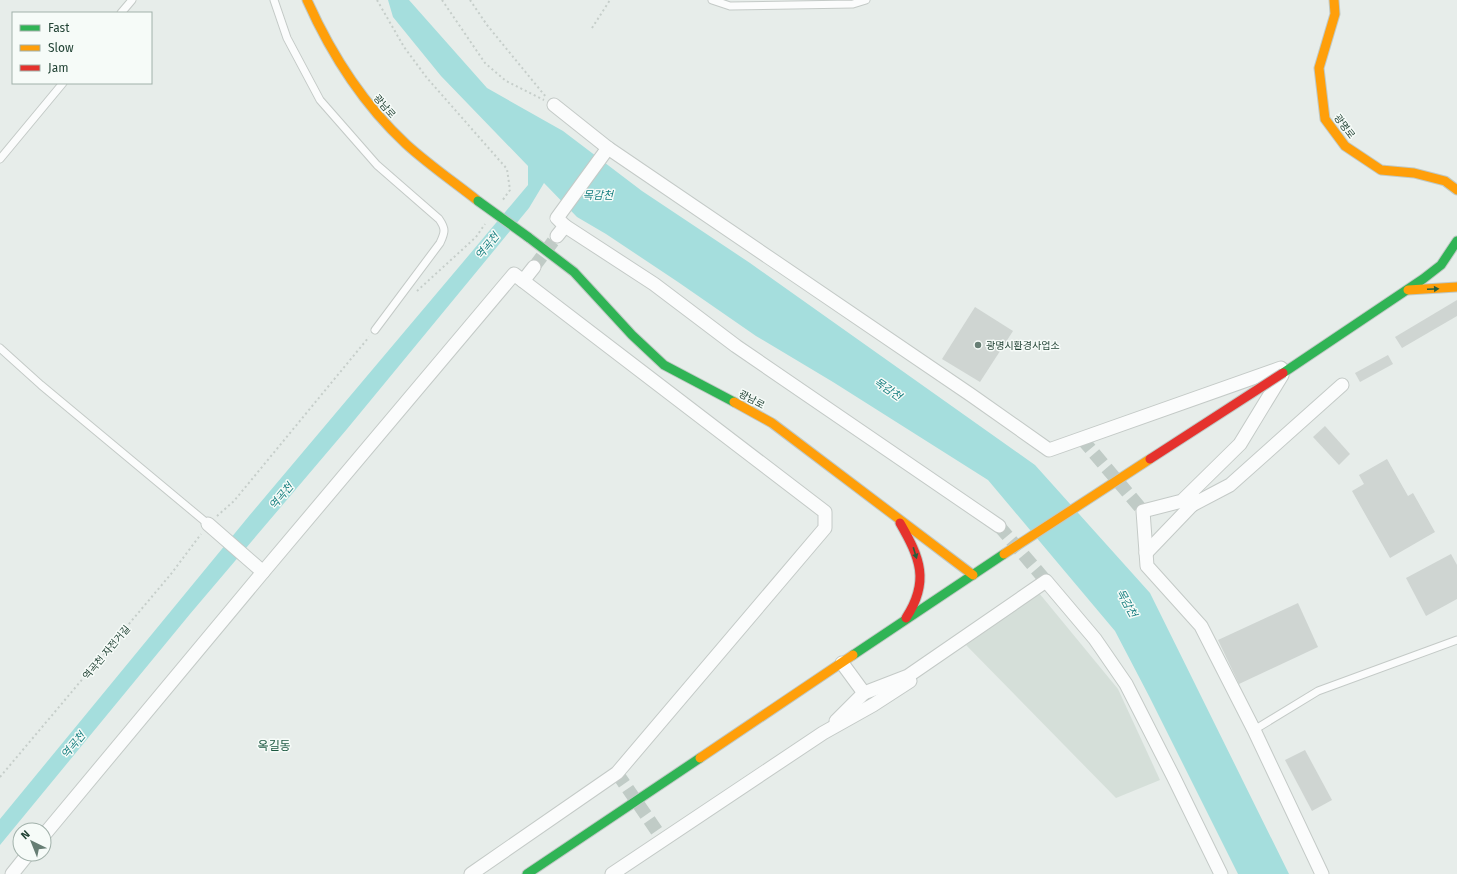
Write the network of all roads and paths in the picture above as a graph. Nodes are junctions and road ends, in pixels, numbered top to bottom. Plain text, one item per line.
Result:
1 (132, 0) edge
2 (274, 0) edge
3 (307, 0) edge
4 (442, 0) edge
5 (470, 0) edge
6 (610, 0) edge
7 (712, 0) edge
8 (866, 0) edge
9 (1334, 0) edge
10 (122, 12) edge
11 (592, 28) dead end
12 (62, 84) edge
13 (554, 106) junction
14 (608, 148) junction
15 (0, 158) edge
16 (1457, 190) edge
17 (1457, 241) edge
18 (1457, 257) edge
19 (534, 267) tunnel mouth
20 (1423, 279) junction
21 (523, 281) junction
22 (1457, 287) edge
23 (1408, 290) junction
24 (375, 330) joint
25 (0, 348) edge
26 (1303, 360) junction
27 (1283, 374) junction
28 (1342, 384) dead end
29 (1194, 489) junction
30 (1192, 505) junction
31 (898, 518) junction
32 (208, 524) junction
33 (999, 526) tunnel mouth
34 (1146, 553) junction
35 (263, 572) junction
36 (973, 575) junction
37 (901, 624) junction
38 (1457, 640) edge
39 (928, 662) junction
40 (842, 663) junction
41 (864, 693) junction
42 (1254, 730) junction
43 (823, 733) junction
44 (0, 777) edge
45 (52, 825) edge
46 (22, 862) edge
47 (12, 874) edge
48 (471, 874) edge
49 (527, 874) edge
50 (612, 874) edge
51 (1221, 874) edge
52 (1322, 874) edge

1 - 10 lane
2 - 24 lane
3 - 31 main road, 광남로, bridge
4 - 13 path
5 - 13 path
6 - 11 path
7 - 8 lane
9 - 16 main road, 광명로
12 - 15 lane
13 - 14 street
14 - 26 street
14 - 33 street
17 - 20 main road
18 - 20 main road
19 - 21 street
20 - 23 main road
21 - 35 street
21 - 48 street
23 -> 22 main road
23 - 26 main road
24 - 32 path, 역곡천 자전거길
25 - 32 lane
26 - 27 main road
27 - 29 street
27 - 36 main road, bridge
28 - 30 street
29 - 30 street
29 - 34 street
30 - 34 street
31 - 36 main road, 광남로
31 -> 37 main road
32 - 35 street
32 - 44 path, 역곡천 자전거길
34 - 42 street
35 - 45 street
36 - 37 main road
37 - 40 main road
38 - 42 lane
39 - 41 street
39 - 43 street
39 - 51 street
40 - 41 street
40 - 49 main road
41 - 43 street
42 - 52 street
43 - 50 street
46 - 47 street

